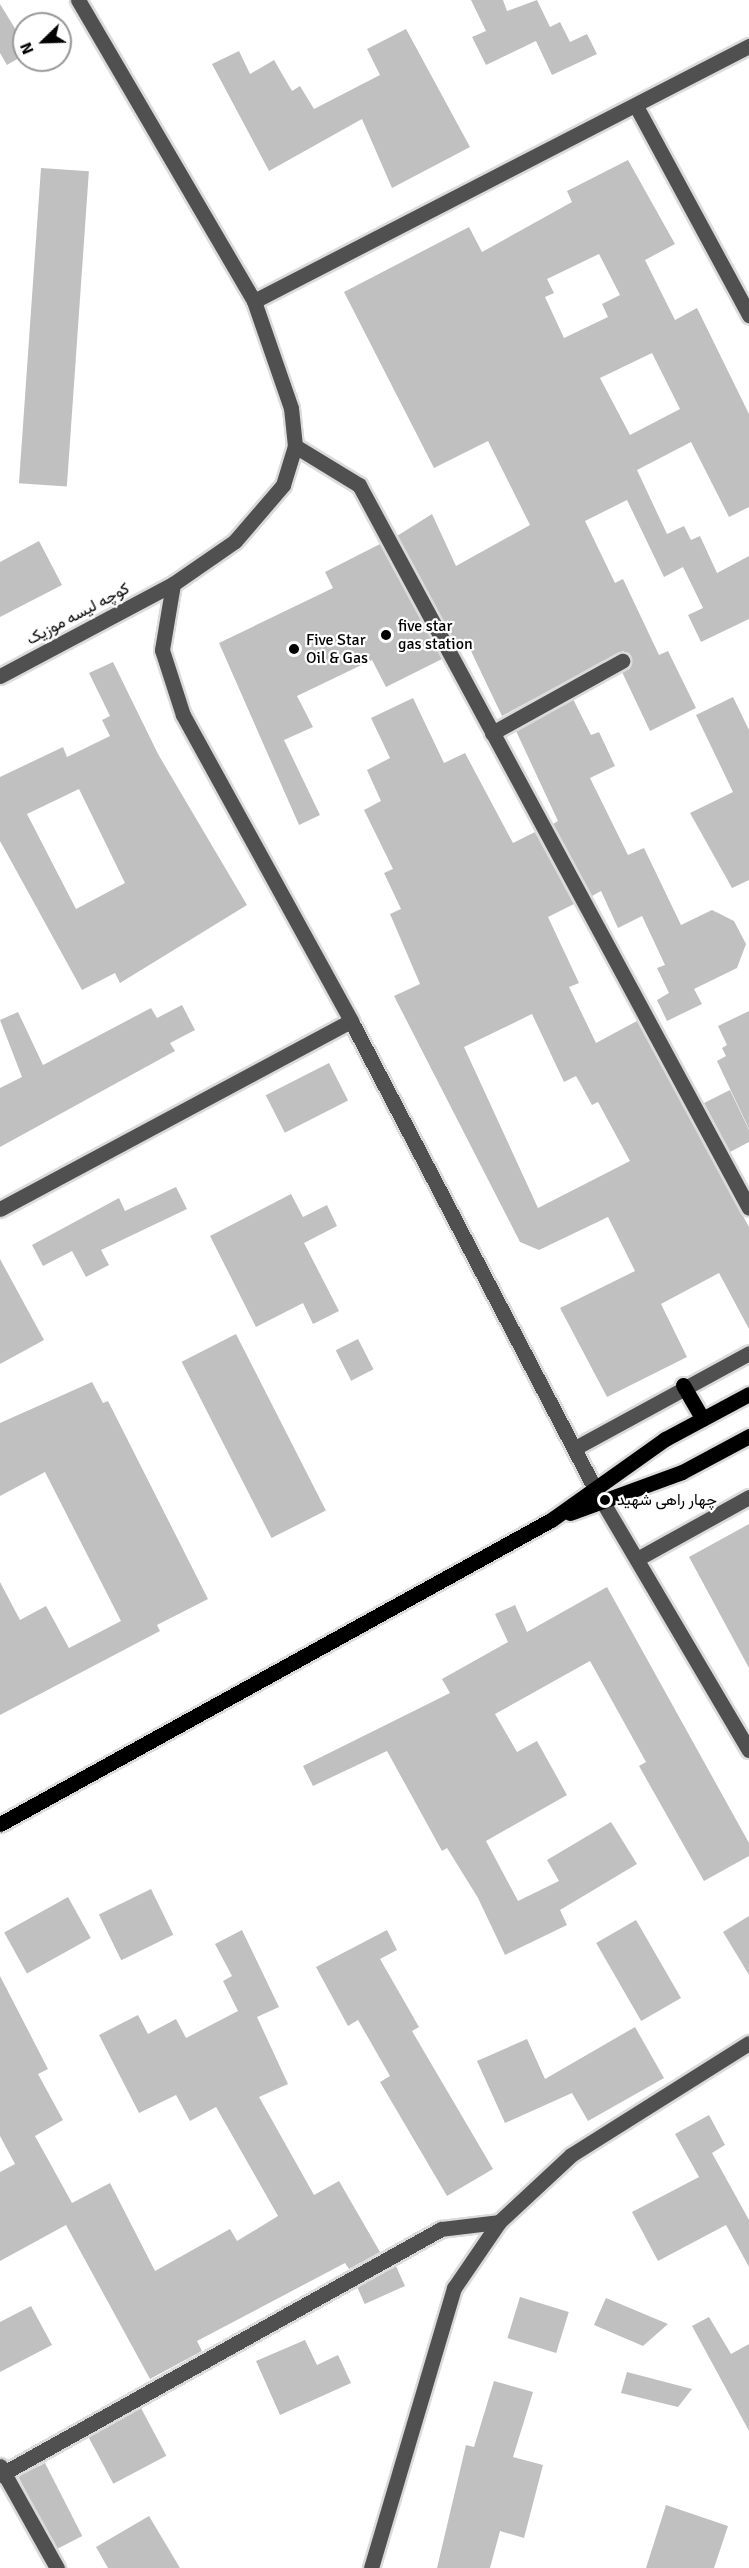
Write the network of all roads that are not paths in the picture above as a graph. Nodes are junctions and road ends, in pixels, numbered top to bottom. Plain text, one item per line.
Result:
1 (78, 0) edge
2 (749, 46) edge
3 (636, 106) junction
4 (254, 301) junction
5 (749, 315) edge
6 (295, 446) junction
7 (172, 584) junction
8 (622, 661) dead end
9 (0, 676) edge
10 (492, 733) junction
11 (351, 1021) junction
12 (749, 1208) edge
13 (0, 1209) edge
14 (749, 1353) edge
15 (683, 1385) junction
16 (749, 1394) edge
17 (702, 1419) junction
18 (749, 1436) edge
19 (575, 1448) junction
20 (598, 1495) junction
21 (749, 1497) edge
22 (637, 1559) junction
23 (749, 1750) edge
24 (0, 1824) edge
25 (749, 2043) edge
26 (499, 2222) junction
27 (1, 2471) edge
28 (57, 2568) edge
29 (371, 2568) edge

1 - 4 street
2 - 3 street
3 - 4 street
3 - 5 street
4 - 6 street
6 - 7 street, کوچه لیسه موزیک
6 - 10 street
7 - 9 street, کوچه لیسه موزیک
7 - 11 street
8 - 10 street
10 - 12 street
11 - 13 street
11 - 19 street
14 - 15 street
15 - 17 main road
15 - 19 street
16 - 17 main road
17 - 20 main road
18 - 20 main road
19 - 20 street
20 - 22 street
20 - 24 main road
21 - 22 street
22 - 23 street
25 - 26 street
26 - 27 street
26 - 29 street
27 - 28 street

